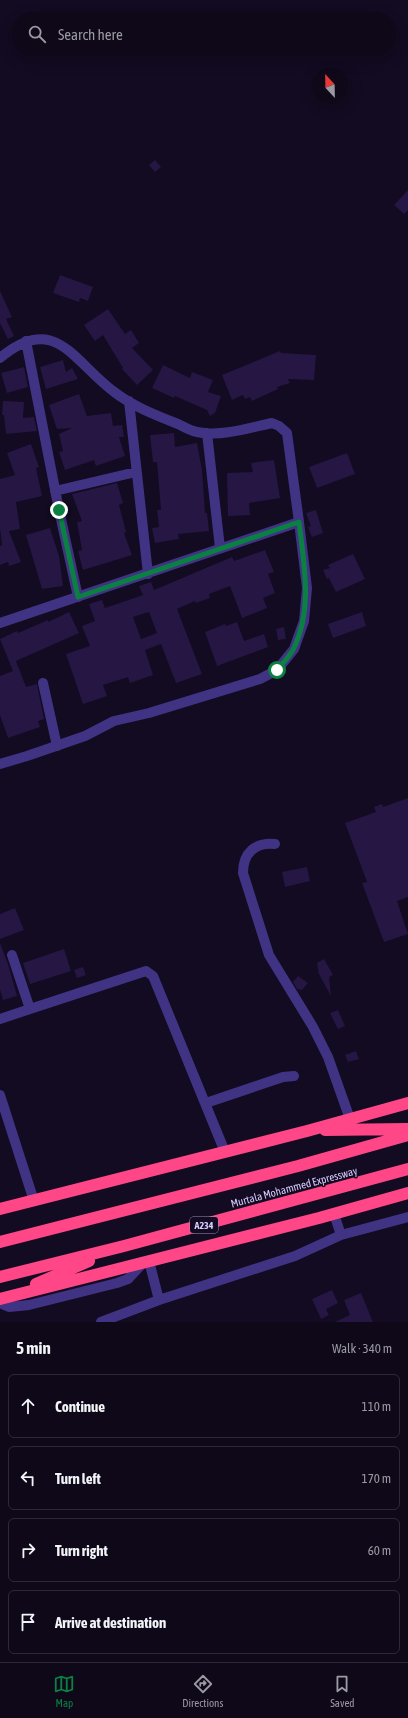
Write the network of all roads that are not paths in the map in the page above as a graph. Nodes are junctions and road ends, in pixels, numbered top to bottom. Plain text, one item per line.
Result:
1 (26, 342) junction
2 (0, 358) edge
3 (128, 401) junction
4 (207, 432) junction
5 (136, 472) junction
6 (55, 491) junction
7 (299, 522) junction
8 (220, 548) junction
9 (148, 574) junction
10 (78, 597) junction
11 (0, 623) edge
12 (43, 683) dead end
13 (58, 746) junction
14 (0, 764) edge
15 (275, 844) dead end
16 (12, 955) dead end
17 (30, 1008) junction
18 (0, 1019) edge
19 (294, 1076) dead end
20 (0, 1095) edge
21 (206, 1103) junction
22 (408, 1103) edge
23 (350, 1119) junction
24 (408, 1129) edge
25 (307, 1131) junction
26 (408, 1135) edge
27 (225, 1152) junction
28 (408, 1169) edge
29 (408, 1194) edge
30 (34, 1201) junction
31 (0, 1209) edge
32 (334, 1214) junction
33 (408, 1217) edge
34 (341, 1235) junction
35 (0, 1242) edge
36 (124, 1246) junction
37 (146, 1262) junction
38 (0, 1277) edge
39 (0, 1299) edge
40 (159, 1300) junction
41 (0, 1303) edge
42 (101, 1322) edge

1 - 2 street
1 - 3 street
1 - 6 street
3 - 4 street
3 - 5 street
4 - 7 street
4 - 8 street
5 - 6 street
5 - 9 street
6 - 10 street
7 - 8 street
7 - 13 street
8 - 9 street
9 - 10 street
10 - 11 street
12 - 13 street
13 - 14 street
15 - 23 street
16 - 17 street
17 - 18 street
17 - 21 street
19 - 21 street
20 - 30 street
21 - 27 street
22 - 23 highway
23 - 25 highway
24 - 25 highway
25 - 27 highway
26 - 35 highway, Murtala Mohammed Expressway
27 - 30 highway
28 - 36 highway, Murtala Mohammed Expressway / A234
29 - 32 highway
30 - 31 highway
32 - 34 street
32 - 37 highway
33 - 34 street
34 - 40 street
36 - 38 highway, Murtala Mohammed Expressway / A234
36 - 39 highway
37 - 39 highway
37 - 40 street
37 - 41 street
40 - 42 street

